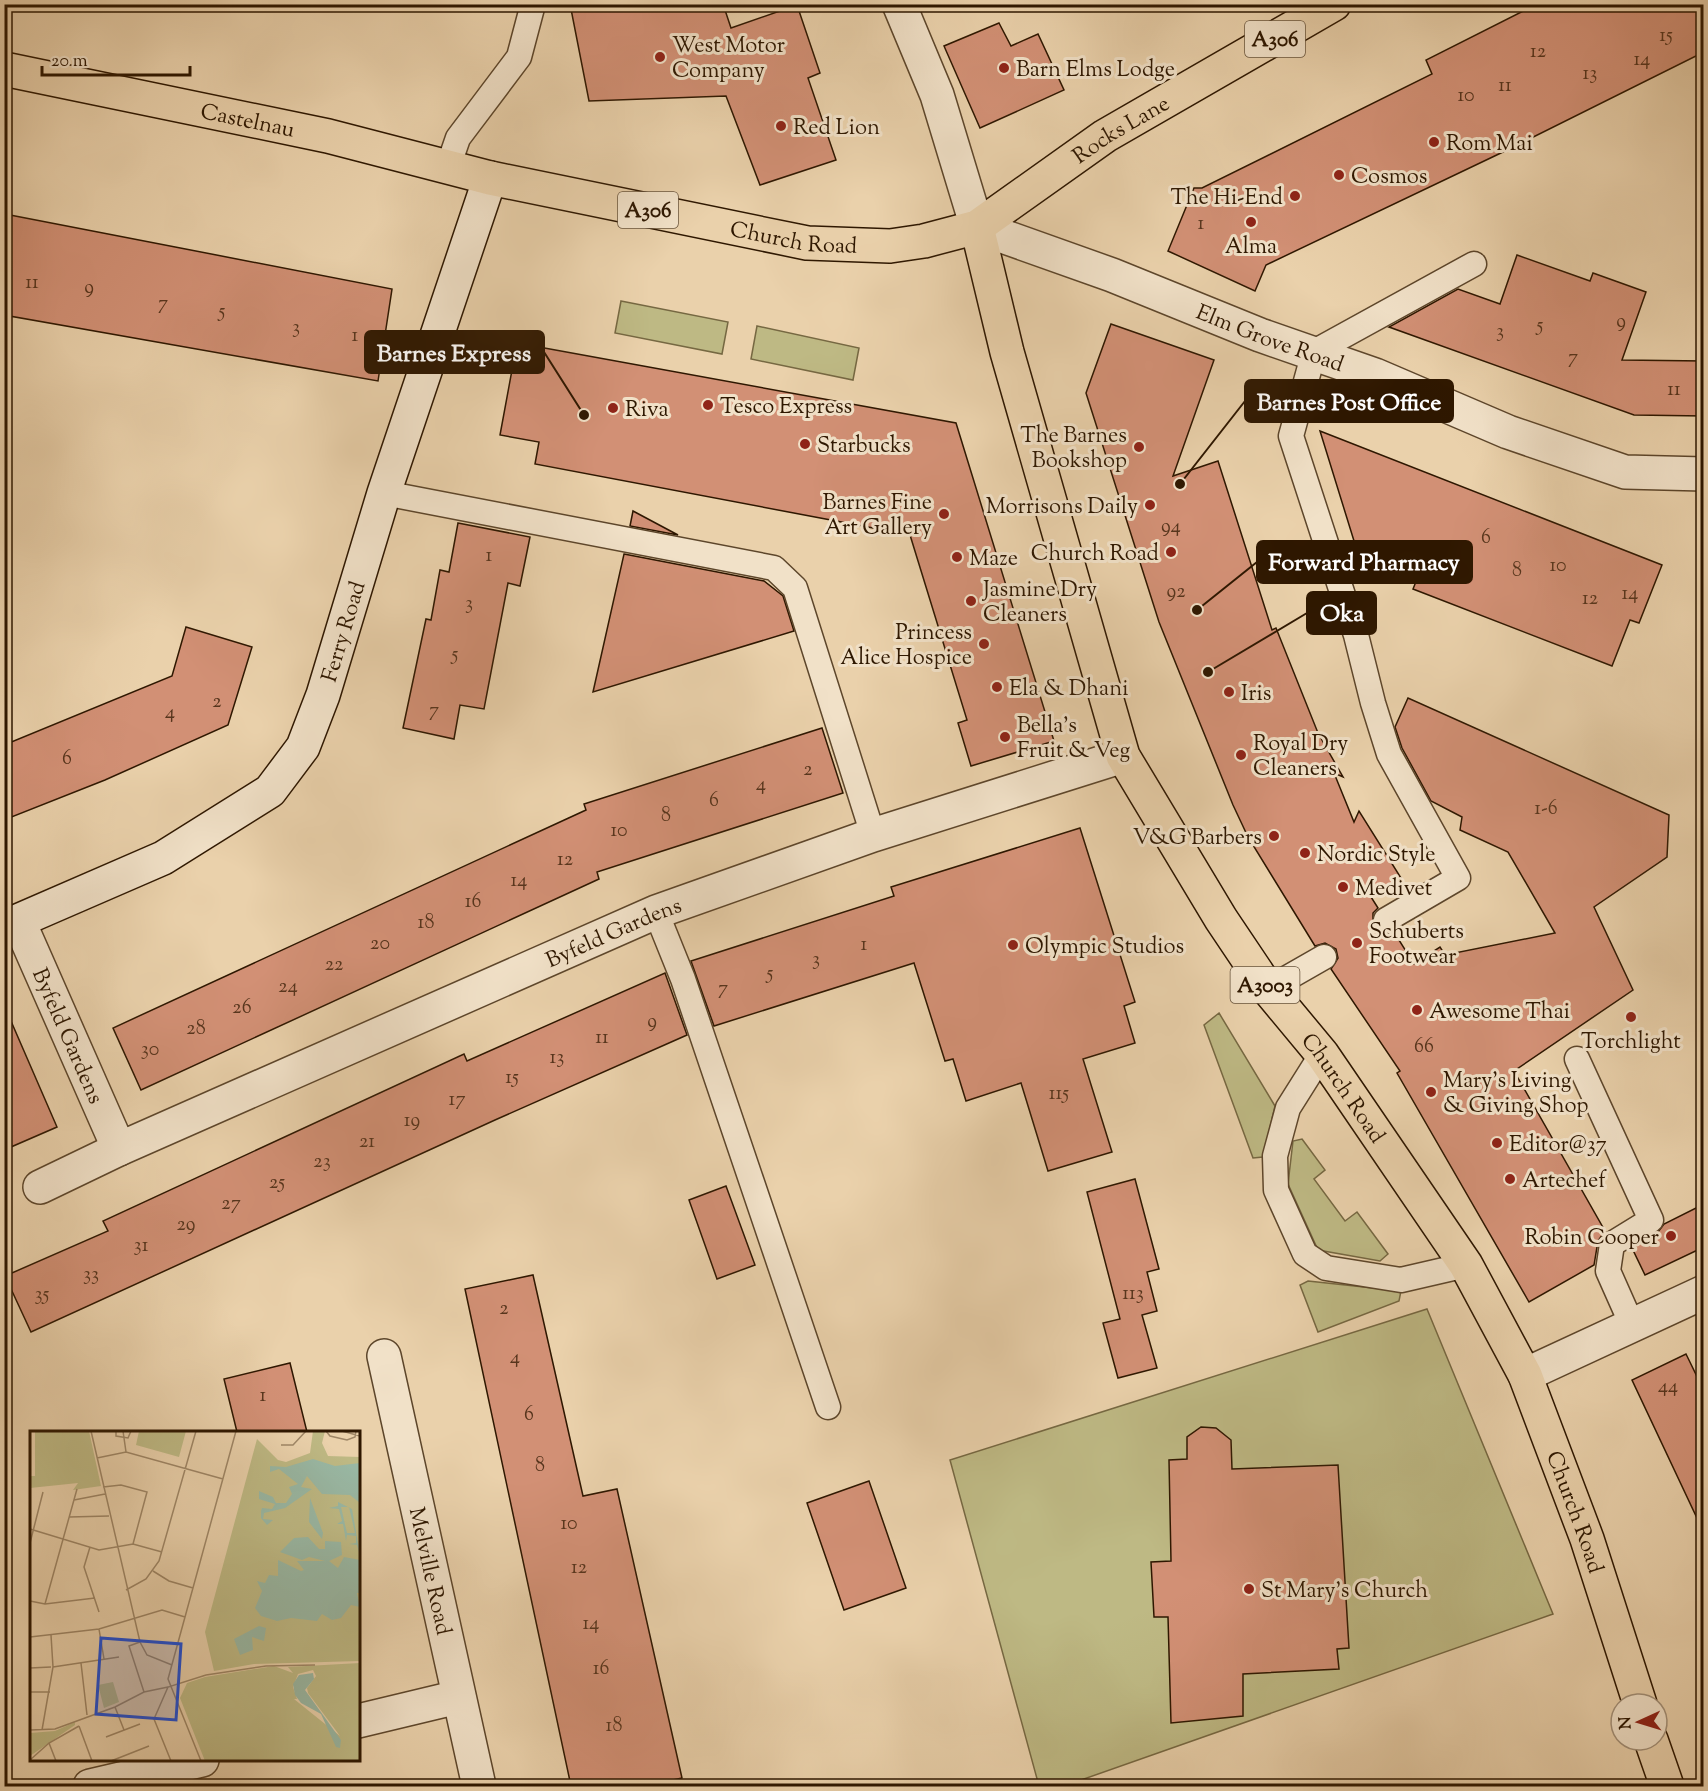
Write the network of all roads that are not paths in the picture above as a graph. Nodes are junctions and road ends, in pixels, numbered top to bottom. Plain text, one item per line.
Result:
1 (533, 4) edge
2 (899, 4) edge
3 (1334, 4) edge
4 (4, 69) edge
5 (448, 167) junction
6 (490, 178) junction
7 (977, 226) junction
8 (1474, 264) dead end
9 (1314, 352) junction
10 (1704, 474) edge
11 (384, 493) junction
12 (1123, 756) junction
13 (873, 835) junction
14 (656, 912) junction
15 (1386, 920) dead end
16 (12, 925) edge
17 (1324, 957) dead end
18 (1268, 989) junction
19 (1322, 1054) junction
20 (1577, 1059) dead end
21 (119, 1149) junction
22 (40, 1187) dead end
23 (1466, 1265) junction
24 (1704, 1292) edge
25 (1632, 1325) junction
26 (384, 1356) dead end
27 (1524, 1375) junction
28 (828, 1407) dead end
29 (1636, 1692) edge
30 (458, 1697) junction
31 (360, 1721) edge
32 (1656, 1752) edge
33 (197, 1761) edge
34 (90, 1786) edge
35 (479, 1786) edge
36 (1667, 1786) edge

1 - 5 lane
2 - 7 street
3 - 7 main road, Rocks Lane / A306
4 - 5 main road, Castelnau / A306
5 - 6 main road, Castelnau / A306
6 - 7 main road, Church Road / A306
6 - 11 street, Ferry Road
7 - 9 street, Elm Grove Road
7 - 12 main road, Church Road / A3003
8 - 9 lane
9 - 10 street, Elm Grove Road
9 - 15 lane
11 - 13 lane
11 - 16 street, Ferry Road
12 - 13 street, Byfeld Gardens
12 - 18 main road, Church Road / A3003
13 - 14 street, Byfeld Gardens
14 - 21 street, Byfeld Gardens
14 - 28 lane
16 - 21 street, Byfeld Gardens
17 - 18 lane
18 - 19 main road, Church Road / A3003
19 - 23 main road, Church Road / A3003
19 - 23 lane
20 - 25 lane
21 - 22 street, Byfeld Gardens
23 - 27 main road, Church Road / A3003
24 - 25 street
25 - 27 street
26 - 30 street, Melville Road
27 - 29 main road, Church Road / A3003
30 - 31 street
30 - 35 street, Melville Road
32 - 36 main road
33 - 34 street

